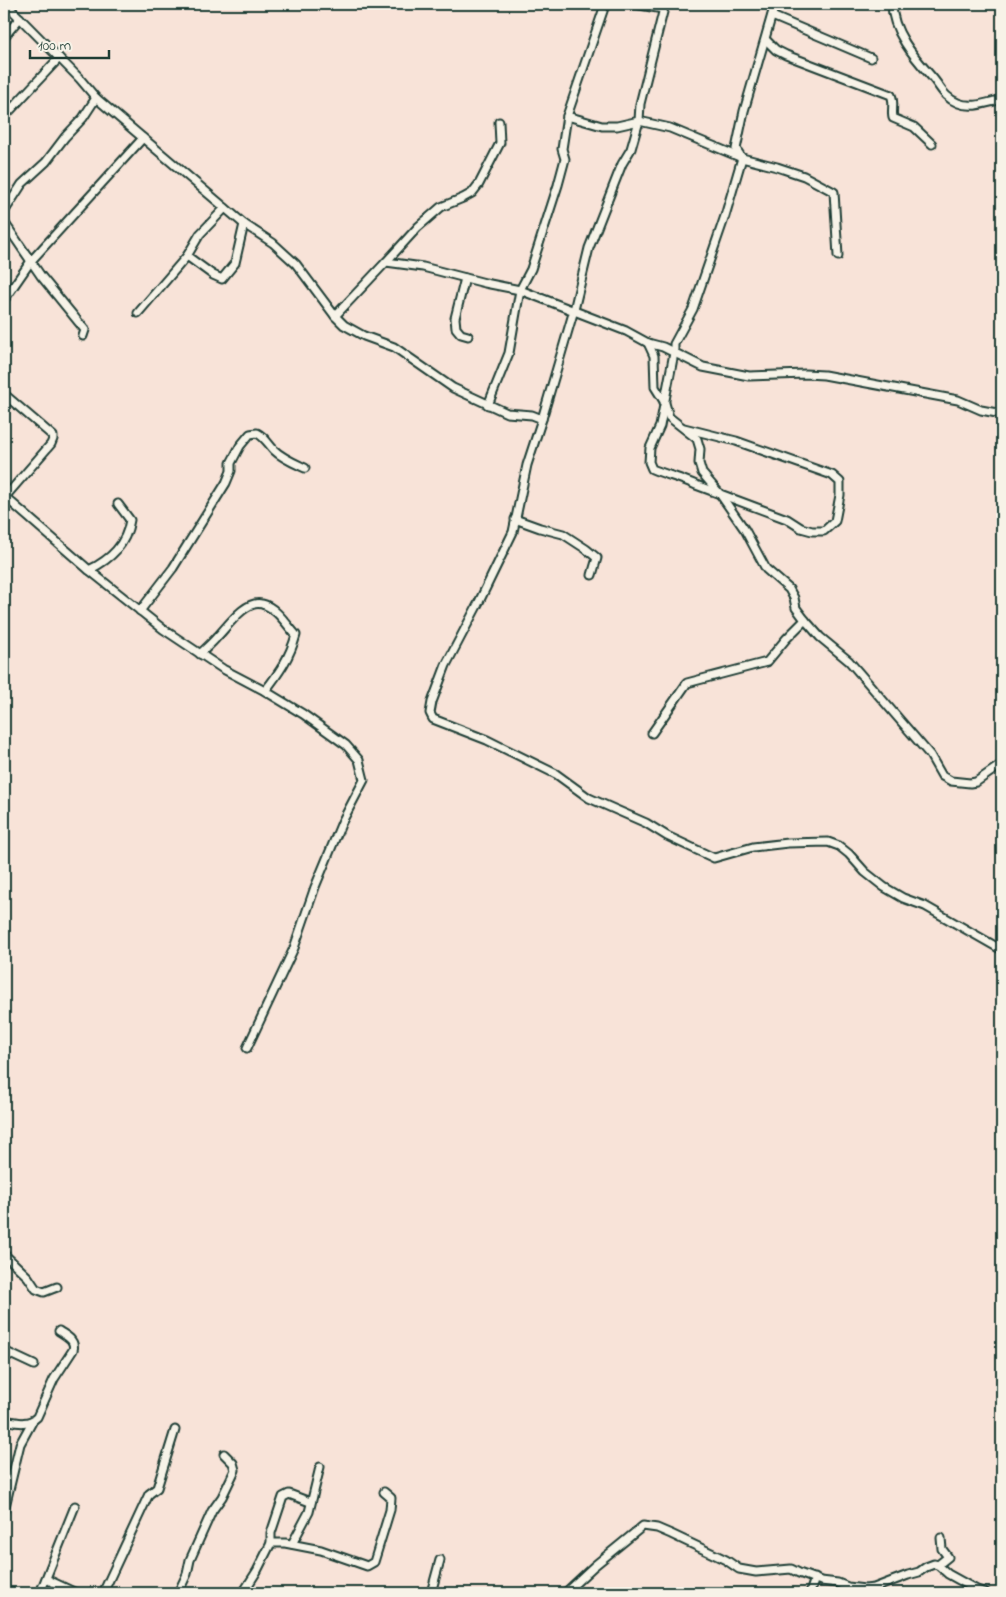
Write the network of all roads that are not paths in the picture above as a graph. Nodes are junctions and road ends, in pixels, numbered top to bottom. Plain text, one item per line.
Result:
1 (6, 4) edge
2 (607, 4) edge
3 (634, 4) edge
4 (775, 4) edge
5 (892, 4) edge
6 (664, 6) edge
7 (772, 16) junction
8 (20, 18) junction
9 (4, 37) edge
10 (766, 40) junction
11 (59, 58) junction
12 (871, 58) dead end
13 (96, 98) junction
14 (995, 101) dead end
15 (567, 116) junction
16 (4, 117) edge
17 (639, 120) junction
18 (499, 122) dead end
19 (144, 138) junction
20 (932, 144) dead end
21 (742, 158) junction
22 (225, 208) junction
23 (4, 212) edge
24 (4, 222) edge
25 (244, 224) junction
26 (187, 256) junction
27 (838, 256) dead end
28 (31, 261) junction
29 (386, 262) junction
30 (466, 278) junction
31 (520, 290) junction
32 (4, 300) edge
33 (574, 310) junction
34 (138, 312) dead end
35 (335, 316) junction
36 (83, 336) dead end
37 (468, 336) dead end
38 (648, 343) junction
39 (674, 353) junction
40 (4, 394) edge
41 (665, 403) junction
42 (488, 405) junction
43 (1002, 414) edge
44 (542, 419) junction
45 (684, 428) junction
46 (305, 468) dead end
47 (720, 494) junction
48 (4, 497) edge
49 (118, 504) dead end
50 (515, 519) junction
51 (89, 570) junction
52 (592, 575) dead end
53 (140, 611) junction
54 (805, 620) junction
55 (200, 654) junction
56 (265, 691) junction
57 (652, 733) dead end
58 (1002, 764) edge
59 (1002, 950) edge
60 (247, 1048) dead end
61 (4, 1254) edge
62 (56, 1287) dead end
63 (59, 1331) dead end
64 (4, 1351) edge
65 (34, 1365) dead end
66 (4, 1420) edge
67 (32, 1422) junction
68 (175, 1430) dead end
69 (224, 1454) dead end
70 (320, 1467) dead end
71 (384, 1492) dead end
72 (310, 1502) junction
73 (74, 1506) dead end
74 (4, 1511) edge
75 (941, 1538) dead end
76 (271, 1543) junction
77 (292, 1544) junction
78 (440, 1560) dead end
79 (938, 1565) junction
80 (815, 1578) junction
81 (46, 1579) junction
82 (40, 1593) edge
83 (76, 1593) edge
84 (103, 1593) edge
85 (178, 1593) edge
86 (242, 1593) edge
87 (431, 1593) edge
88 (565, 1593) edge
89 (810, 1593) edge
90 (986, 1593) edge

1 - 8 street
2 - 15 street
3 - 6 street
4 - 7 street
5 - 14 street
6 - 17 street
7 - 10 street
7 - 12 street
8 - 9 street
8 - 11 street
10 - 20 street
10 - 21 street
11 - 13 street
11 - 16 street
13 - 19 street
13 - 23 street
15 - 17 street
15 - 31 street
17 - 21 street
17 - 33 street
18 - 29 street
19 - 22 street
19 - 28 street
21 - 27 street
21 - 39 street
22 - 25 street
22 - 26 street
24 - 28 street
25 - 26 street
25 - 35 street
26 - 34 street
28 - 32 street
28 - 36 street
29 - 30 street
29 - 35 street
30 - 31 street
30 - 37 street
31 - 33 street
31 - 42 street
33 - 38 street
33 - 44 street
35 - 42 street
38 - 39 street
38 - 41 street
39 - 41 street
39 - 43 street
40 - 48 street
41 - 45 street
41 - 47 street
42 - 44 street
44 - 50 street
45 - 47 street
45 - 47 street
46 - 53 street
47 - 54 street
48 - 51 street
49 - 51 street
50 - 52 street
50 - 59 street
51 - 53 street
53 - 55 street
54 - 57 street
54 - 58 street
55 - 56 street
55 - 56 street
56 - 60 street
61 - 62 street
63 - 67 street
64 - 65 street
66 - 67 street
67 - 74 street
68 - 84 street
69 - 85 street
70 - 72 street
71 - 77 street
72 - 76 street
72 - 77 street
73 - 81 street
75 - 79 street
76 - 77 street
76 - 86 street
78 - 87 street
79 - 80 street
79 - 90 street
80 - 88 street
80 - 89 street
81 - 82 street
81 - 83 street

